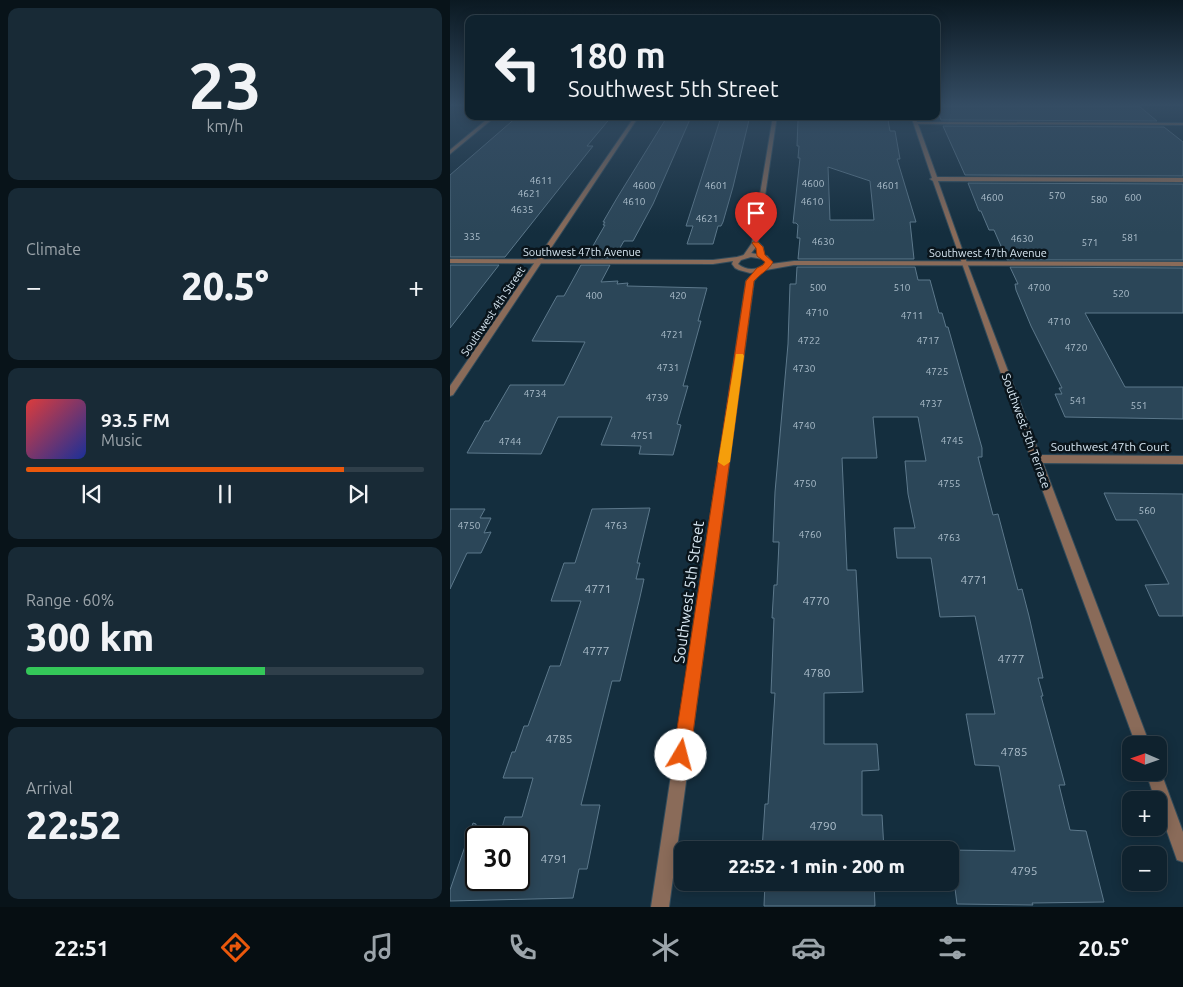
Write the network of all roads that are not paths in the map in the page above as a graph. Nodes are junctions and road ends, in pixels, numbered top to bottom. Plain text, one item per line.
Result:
1 (615, 148) edge
2 (770, 148) edge
3 (924, 148) edge
4 (934, 179) junction
5 (1183, 180) edge
6 (756, 243) junction
7 (746, 256) junction
8 (450, 261) edge
9 (539, 262) junction
10 (764, 263) junction
11 (964, 263) junction
12 (1183, 264) edge
13 (739, 265) junction
14 (750, 281) junction
15 (450, 393) edge
16 (1036, 459) junction
17 (1183, 460) edge
18 (1140, 736) edge
19 (1156, 781) edge
20 (1183, 854) edge
21 (660, 907) edge

1 - 9 street, Southwest 4th Street
2 - 6 street
3 - 4 street, Southwest 5th Terrace
4 - 5 street
4 - 11 street, Southwest 5th Terrace
6 - 7 street
6 - 10 street
7 - 10 street, Southwest 47th Avenue
7 - 13 street, Southwest 47th Avenue
8 - 9 street, Southwest 47th Avenue
9 - 13 street, Southwest 47th Avenue
9 - 15 street, Southwest 4th Street
10 - 11 street, Southwest 47th Avenue
10 - 13 street, Southwest 47th Avenue
10 - 14 street
11 - 12 street, Southwest 47th Avenue
11 - 16 street, Southwest 5th Terrace
13 - 14 street
14 - 21 street, Southwest 5th Street
16 - 17 street, Southwest 47th Court
16 - 18 street, Southwest 5th Terrace
19 - 20 street

